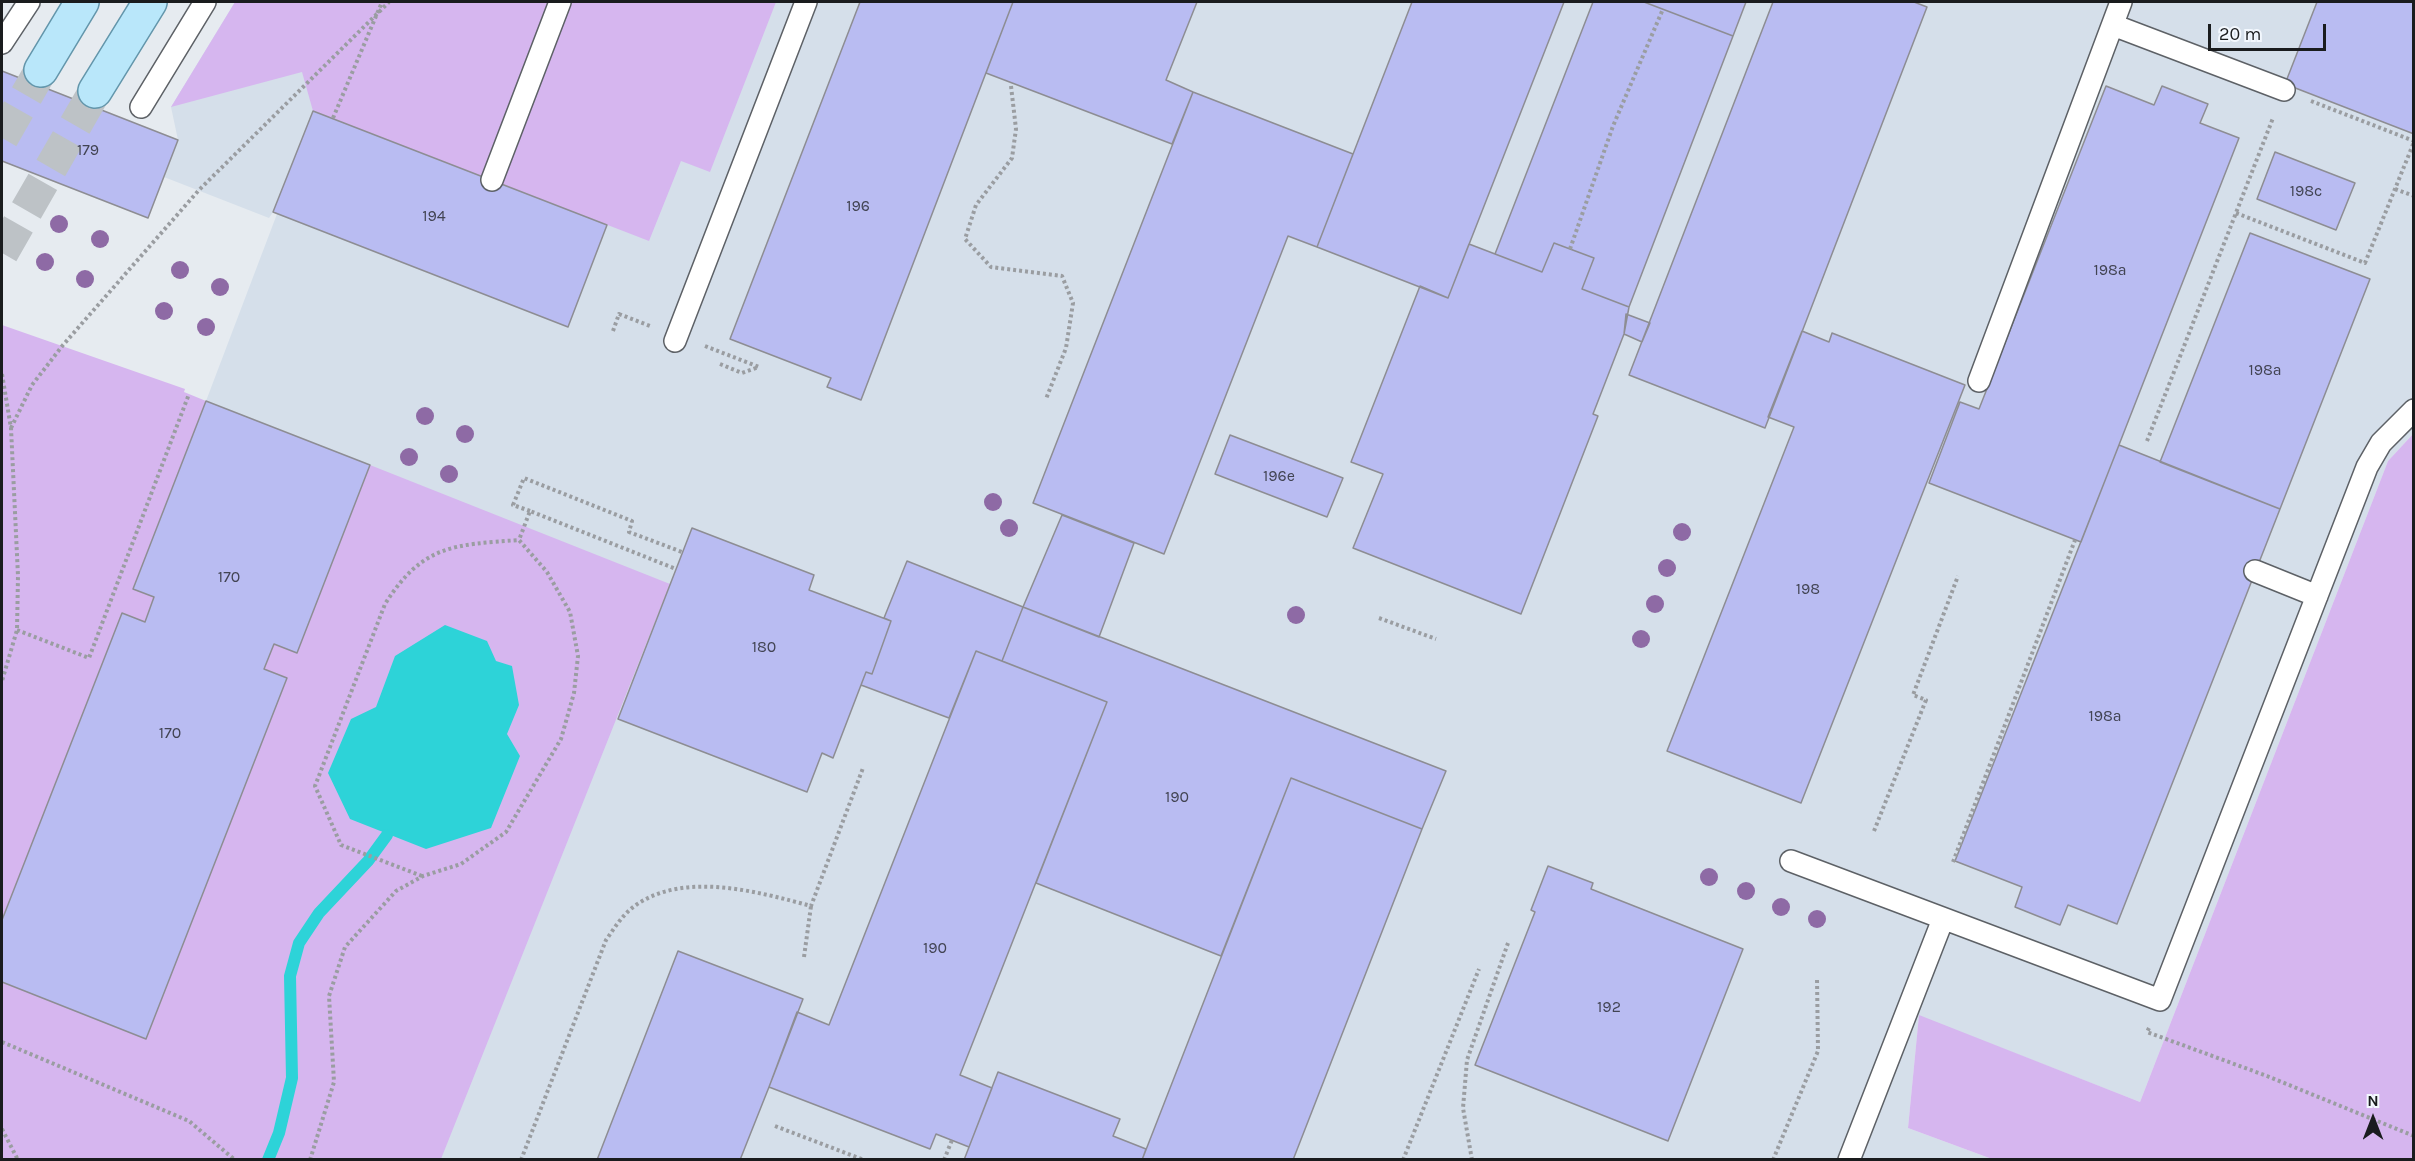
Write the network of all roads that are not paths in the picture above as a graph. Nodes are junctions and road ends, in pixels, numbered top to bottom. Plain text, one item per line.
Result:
1 (29, 2) edge
2 (82, 2) edge
3 (150, 2) edge
4 (205, 2) edge
5 (560, 2) edge
6 (806, 2) edge
7 (2121, 2) edge
8 (2113, 25) junction
9 (2, 44) edge
10 (41, 70) tunnel mouth
11 (2283, 90) road end
12 (95, 91) tunnel mouth
13 (141, 107) dead end
14 (492, 180) dead end
15 (675, 341) dead end
16 (1979, 381) dead end
17 (2414, 410) edge
18 (2255, 571) dead end
19 (2317, 596) junction
20 (1791, 861) dead end
21 (1943, 919) junction
22 (1849, 1160) edge

1 - 9 lane
2 - 10 main road
3 - 12 main road
4 - 13 lane
5 - 14 lane
6 - 15 lane
7 - 8 lane
8 - 11 lane
8 - 16 lane
17 - 19 lane
18 - 19 lane
19 - 21 lane
20 - 21 lane
21 - 22 lane

